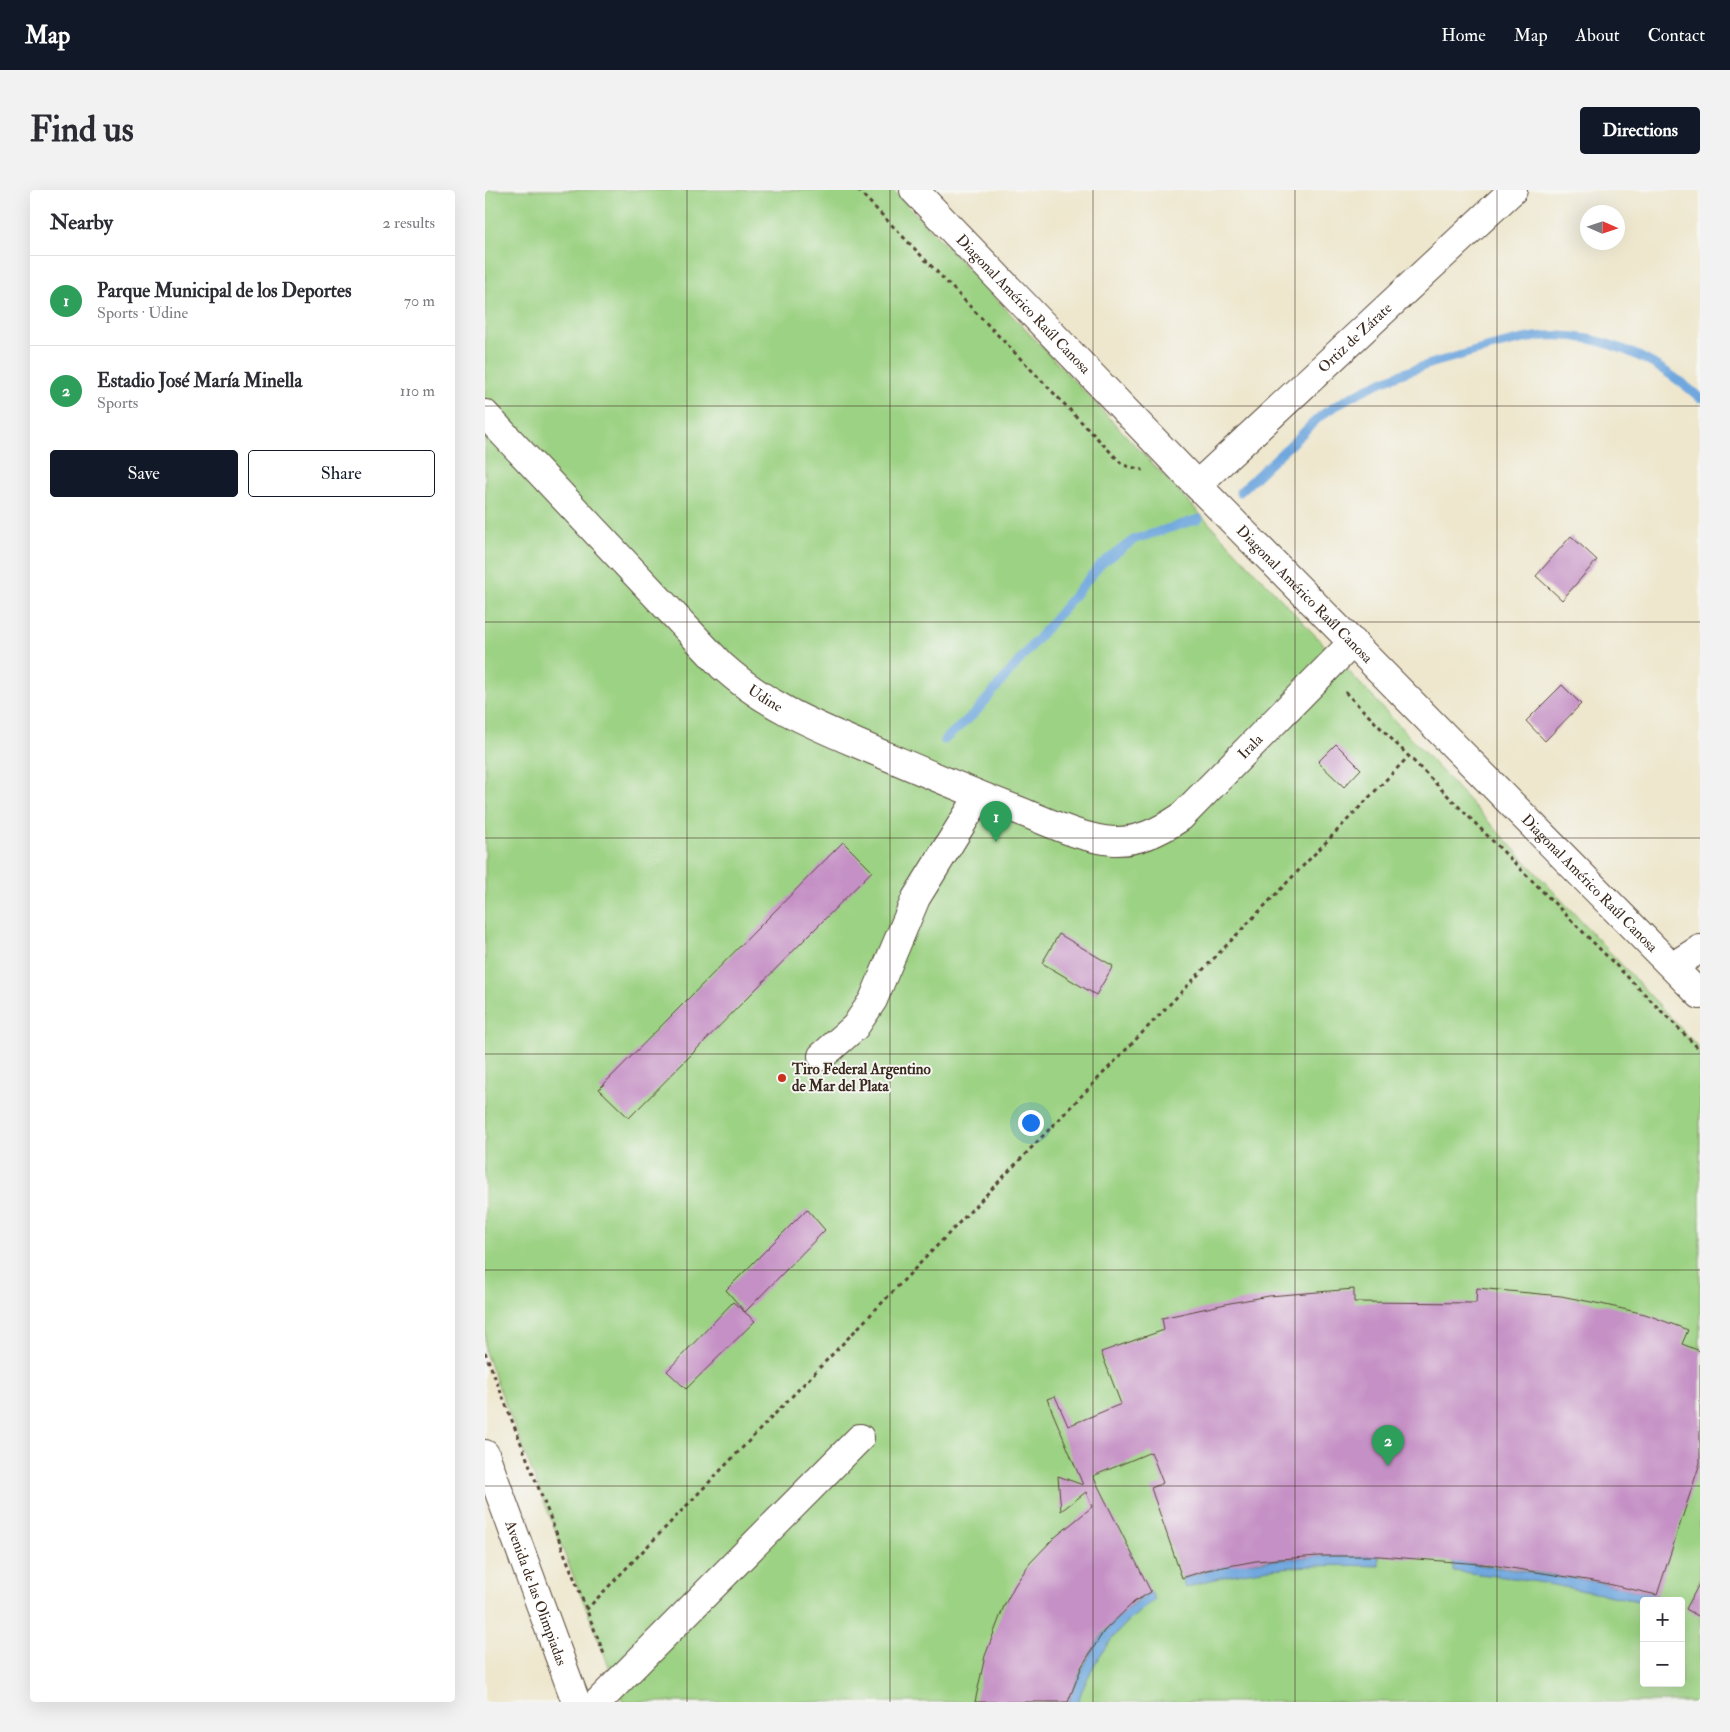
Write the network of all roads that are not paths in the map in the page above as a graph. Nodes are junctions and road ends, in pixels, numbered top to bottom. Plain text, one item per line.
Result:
1 (914, 190) edge
2 (1513, 190) edge
3 (485, 414) edge
4 (1202, 490) junction
5 (1353, 642) junction
6 (979, 796) junction
7 (1137, 838) joint
8 (1700, 949) edge
9 (1673, 966) junction
10 (1700, 995) edge
11 (822, 1056) dead end
12 (860, 1438) dead end
13 (485, 1454) edge
14 (607, 1693) edge
15 (577, 1702) edge

1 - 4 street, Diagonal Américo Raúl Canosa
2 - 4 street, Ortiz de Zárate
3 - 6 street, Udine
4 - 5 street, Diagonal Américo Raúl Canosa
5 - 7 street, Irala
5 - 9 street, Diagonal Américo Raúl Canosa
6 - 7 street, Udine
6 - 11 street
8 - 9 street
9 - 10 street, Diagonal Américo Raúl Canosa
12 - 14 street
13 - 15 street, Avenida de las Olimpiadas

